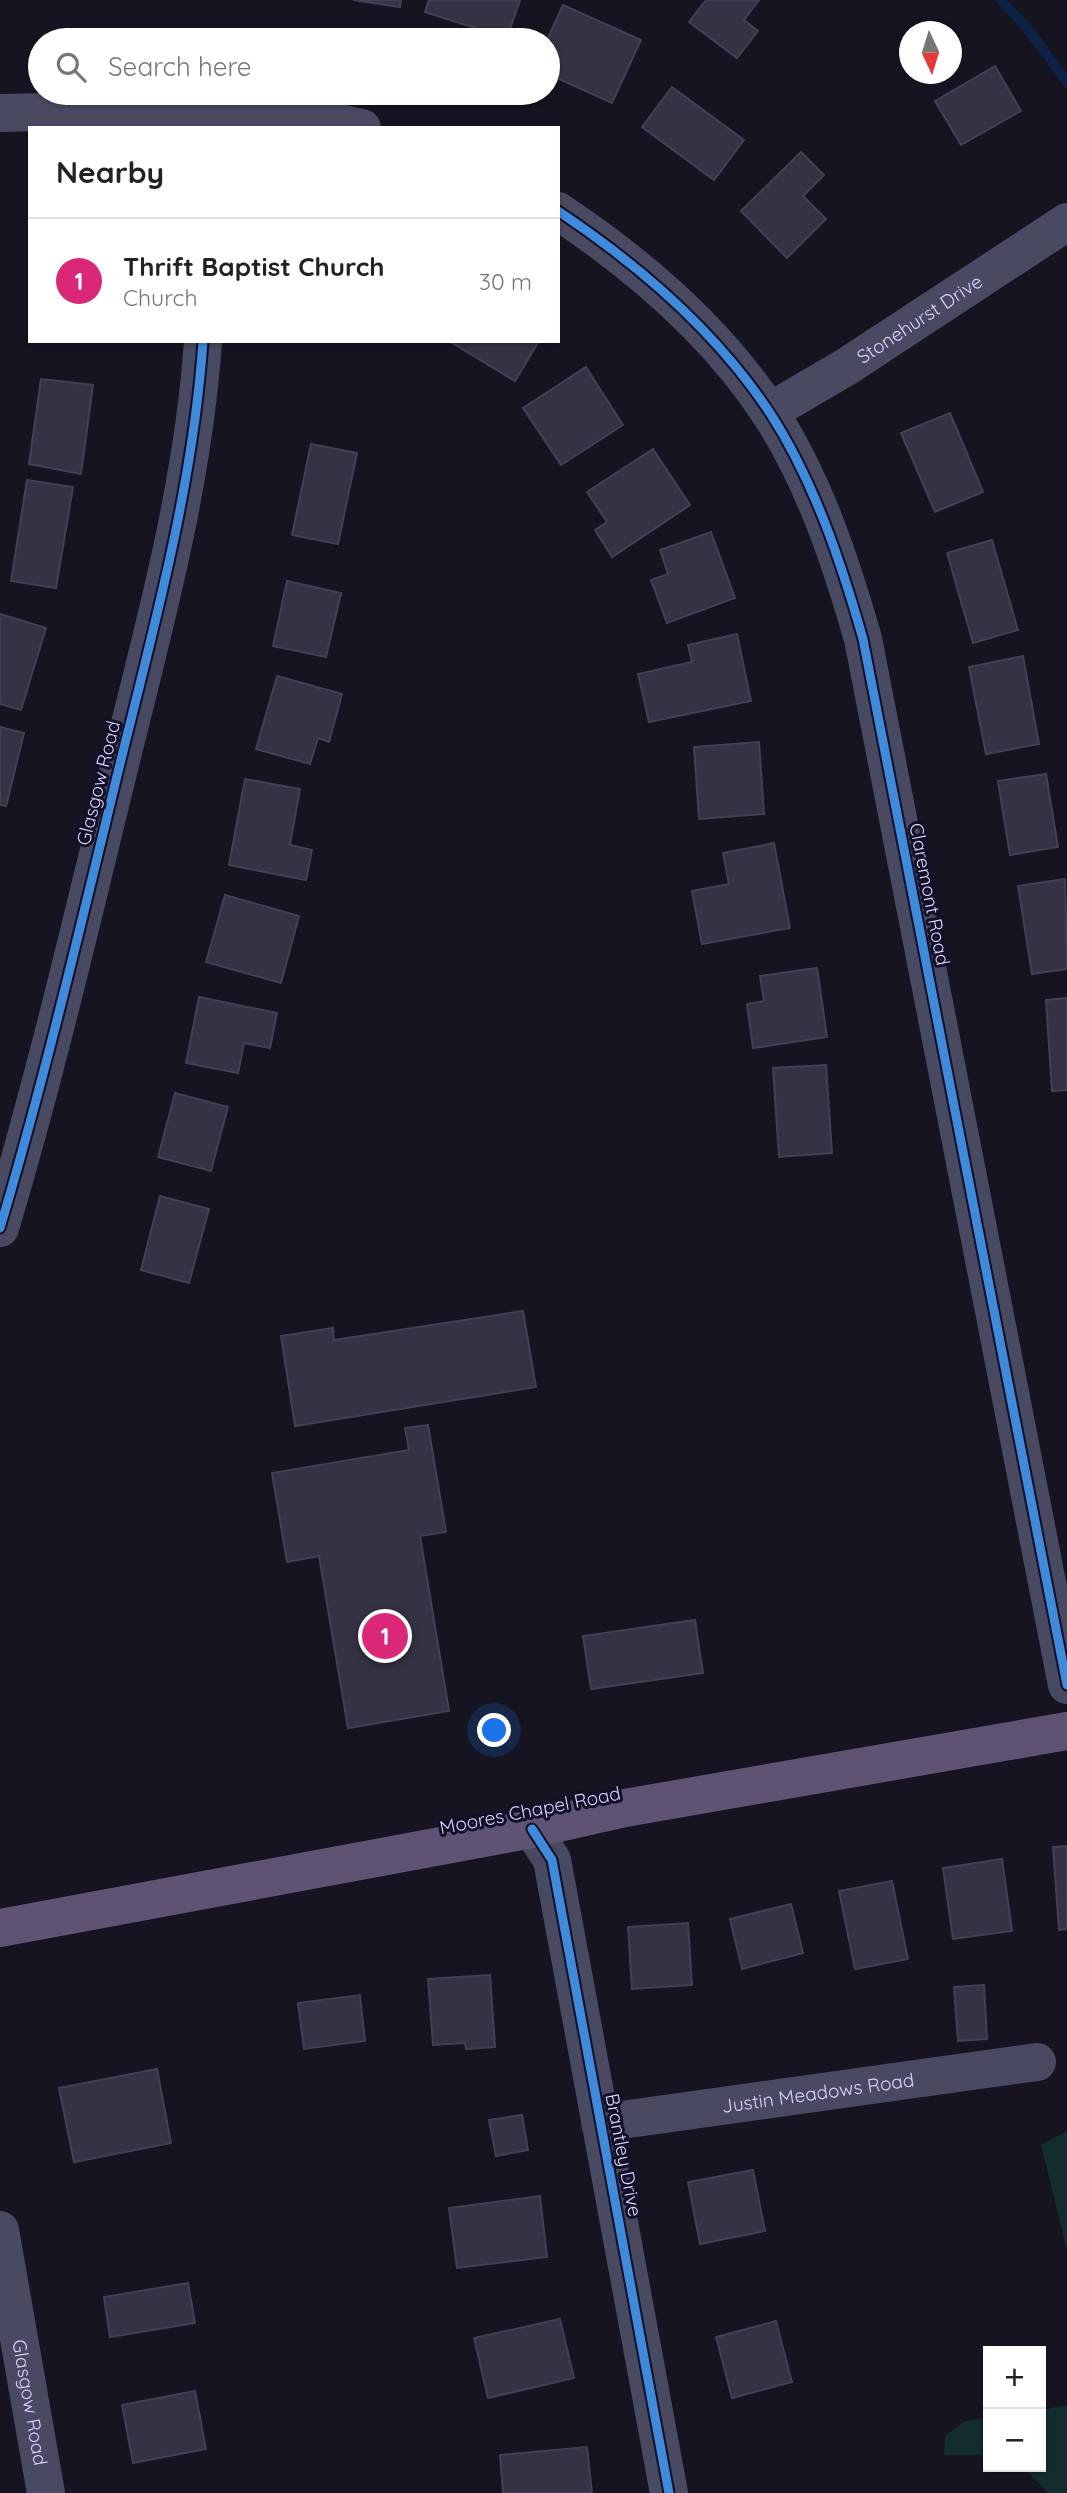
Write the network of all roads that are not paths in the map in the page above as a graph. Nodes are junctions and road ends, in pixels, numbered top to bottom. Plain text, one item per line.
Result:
1 (0, 113) edge
2 (194, 118) edge
3 (353, 126) edge
4 (560, 212) edge
5 (1067, 222) edge
6 (202, 343) edge
7 (769, 412) junction
8 (0, 1228) edge
9 (1067, 1685) edge
10 (1067, 1731) edge
11 (532, 1829) junction
12 (0, 1928) edge
13 (1037, 2063) dead end
14 (600, 2123) junction
15 (0, 2230) edge
16 (46, 2493) edge
17 (669, 2493) edge

1 - 2 street
2 - 3 street
4 - 7 street, Claremont Road
5 - 7 street, Stonehurst Drive
6 - 8 street, Glasgow Road
7 - 9 street, Claremont Road
10 - 11 main road, Moores Chapel Road
11 - 12 main road, Moores Chapel Road
11 - 14 street, Brantley Drive
13 - 14 street, Justin Meadows Road
14 - 17 street, Brantley Drive
15 - 16 street, Glasgow Road

